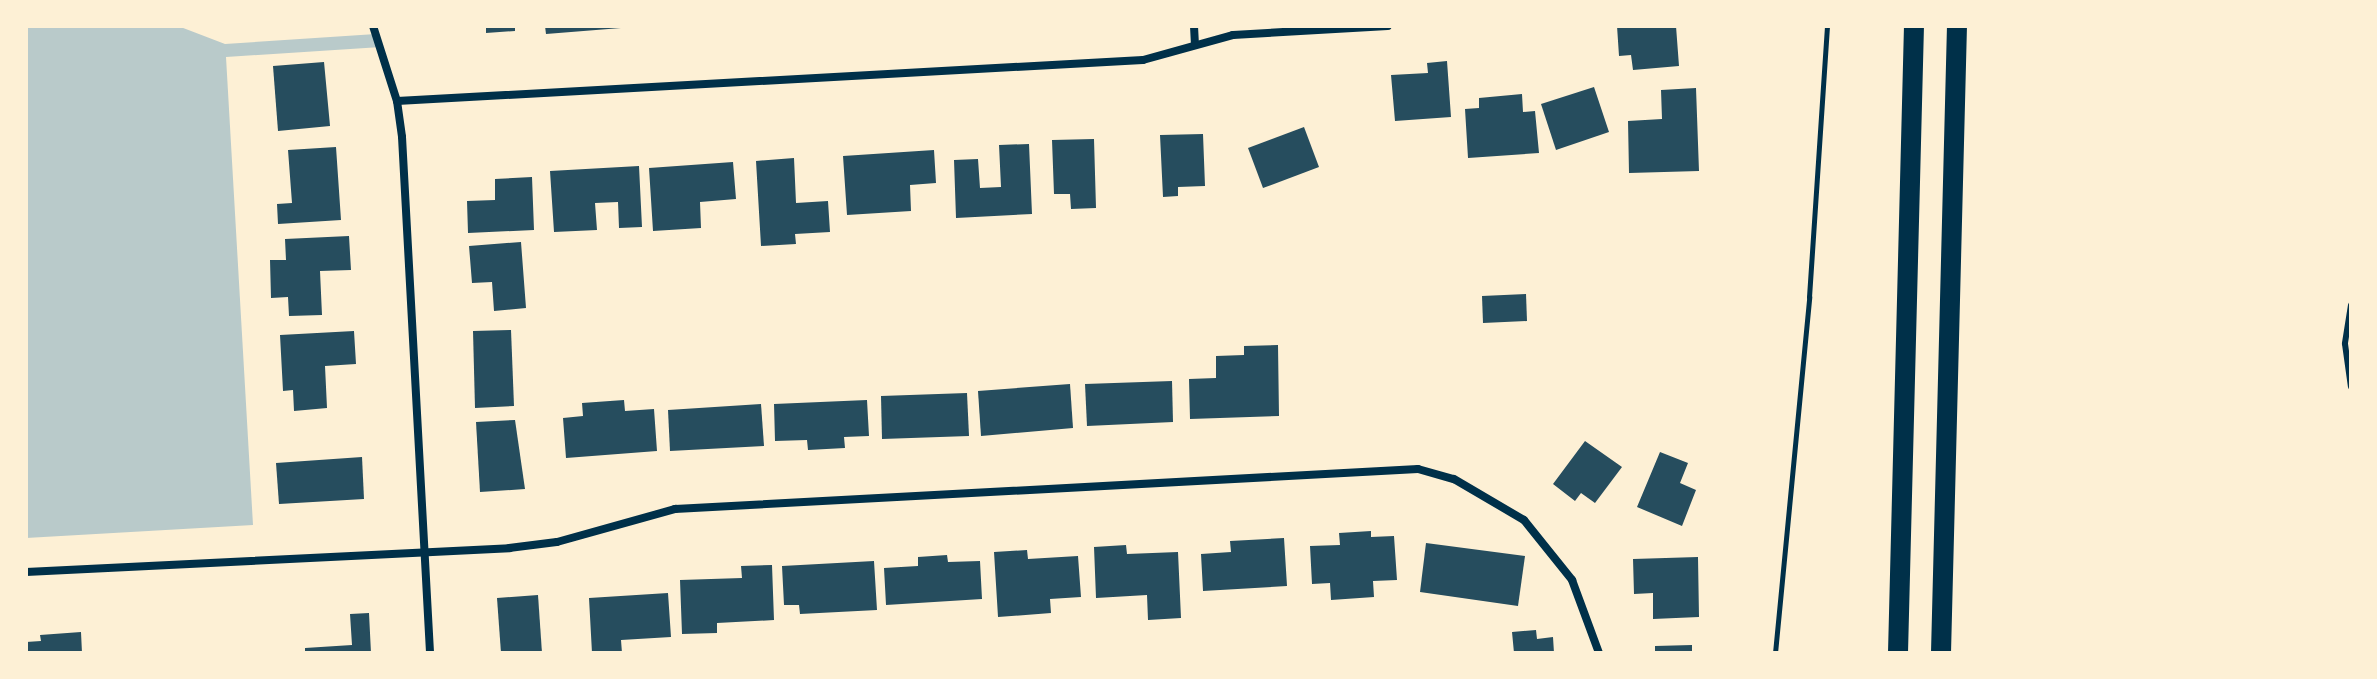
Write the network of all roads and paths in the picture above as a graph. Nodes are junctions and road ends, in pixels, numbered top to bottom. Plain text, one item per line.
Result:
1 (373, 26) edge
2 (1194, 26) edge
3 (1388, 26) edge
4 (1827, 26) edge
5 (1914, 26) edge
6 (1957, 26) edge
7 (1195, 45) junction
8 (397, 101) junction
9 (2351, 305) edge
10 (2351, 387) edge
11 (424, 552) junction
12 (26, 572) edge
13 (430, 653) edge
14 (1599, 653) edge
15 (1775, 653) edge
16 (1898, 653) edge
17 (1941, 653) edge

1 - 8 street
2 - 7 street
3 - 7 street
4 - 15 path
5 - 16 highway
6 - 17 highway
7 - 8 street
8 - 11 street
9 - 10 lane
11 - 12 street
11 - 13 street
11 - 14 street

